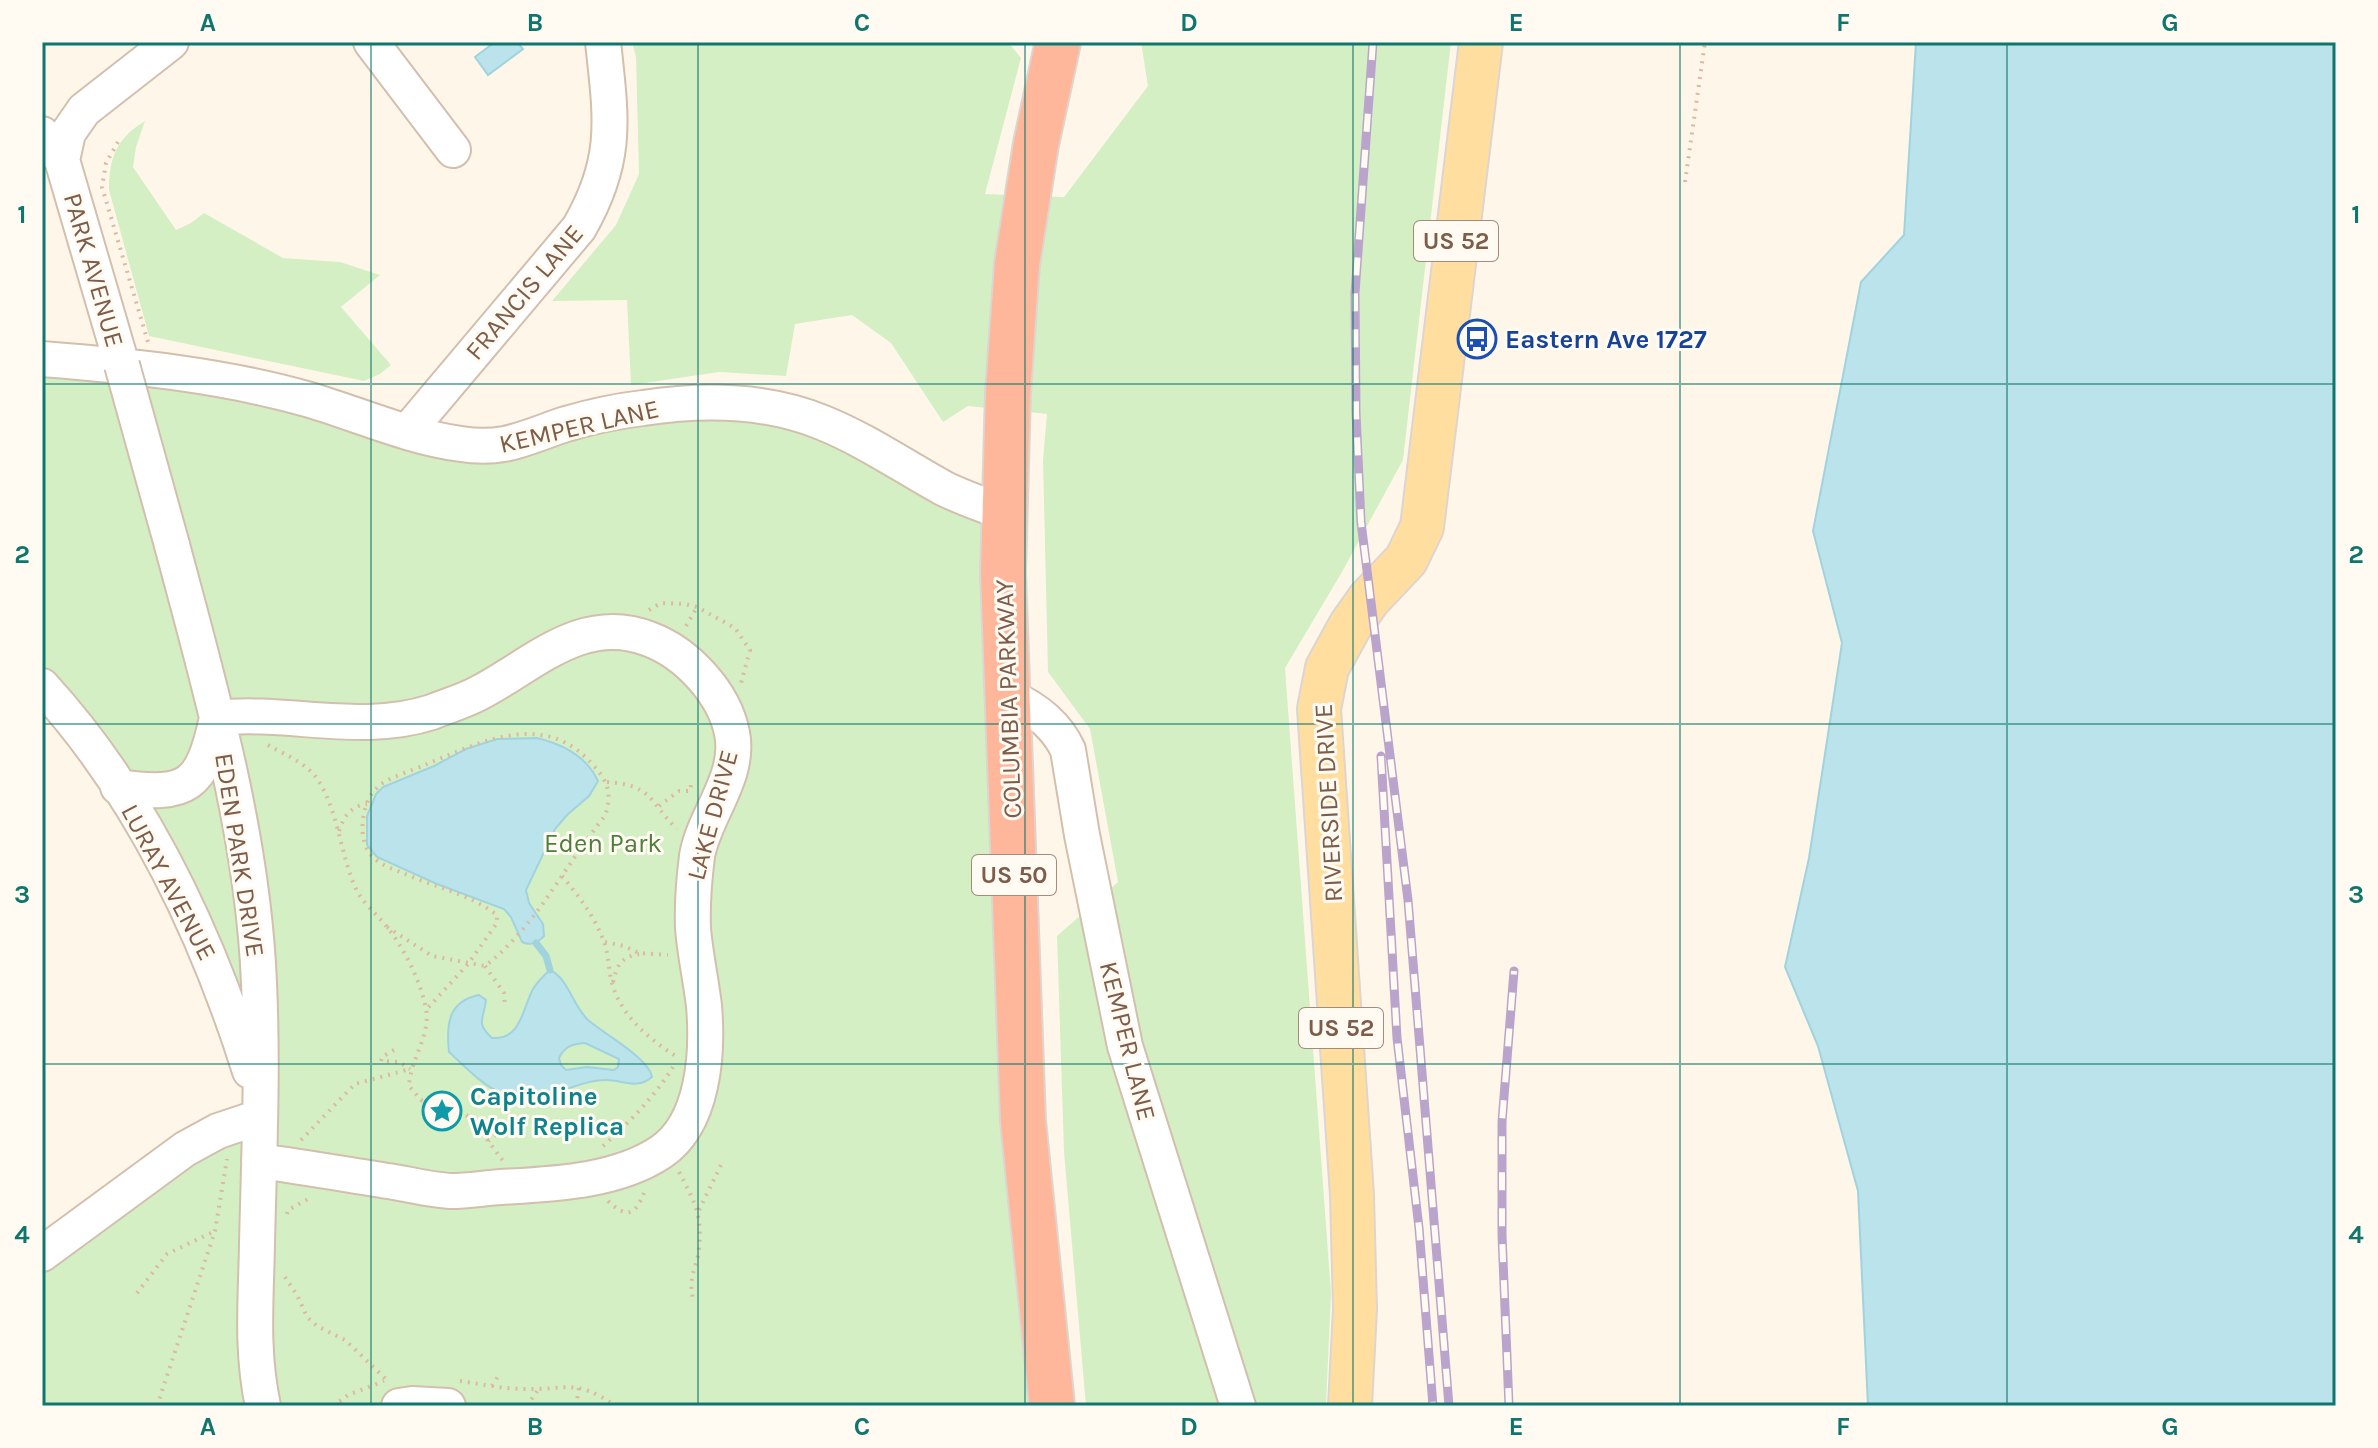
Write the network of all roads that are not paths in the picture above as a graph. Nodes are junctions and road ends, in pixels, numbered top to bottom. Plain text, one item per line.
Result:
1 (171, 42) edge
2 (371, 42) edge
3 (603, 42) edge
4 (1058, 42) edge
5 (1481, 42) edge
6 (42, 134) edge
7 (453, 150) dead end
8 (62, 160) junction
9 (42, 359) edge
10 (122, 365) joint
11 (408, 431) junction
12 (1005, 513) junction
13 (42, 686) edge
14 (1007, 696) junction
15 (217, 718) junction
16 (118, 787) junction
17 (260, 1107) junction
18 (259, 1161) junction
19 (42, 1254) edge
20 (263, 1406) edge
21 (399, 1406) edge
22 (448, 1406) edge
23 (1052, 1406) edge
24 (1238, 1406) edge
25 (1350, 1406) edge

1 - 8 street
2 - 7 street
3 - 11 street, FRANCIS LANE
4 - 12 highway, COLUMBIA PARKWAY / US 50
5 - 25 main road, RIVERSIDE DRIVE / US 52
6 - 8 street, PARK AVENUE
8 - 10 street, PARK AVENUE
9 - 11 street, KEMPER LANE
10 - 15 street, EDEN PARK DRIVE, bridge
11 - 12 street, KEMPER LANE
12 - 14 highway, COLUMBIA PARKWAY / US 50
13 - 16 street, LURAY AVENUE
14 - 23 highway, COLUMBIA PARKWAY / US 50
14 - 24 street, KEMPER LANE
15 - 16 street
15 - 17 street, EDEN PARK DRIVE
15 - 18 street, LAKE DRIVE
16 - 17 street, LURAY AVENUE
17 - 18 street, EDEN PARK DRIVE
17 - 19 street
18 - 20 street, EDEN PARK DRIVE
21 - 22 street

